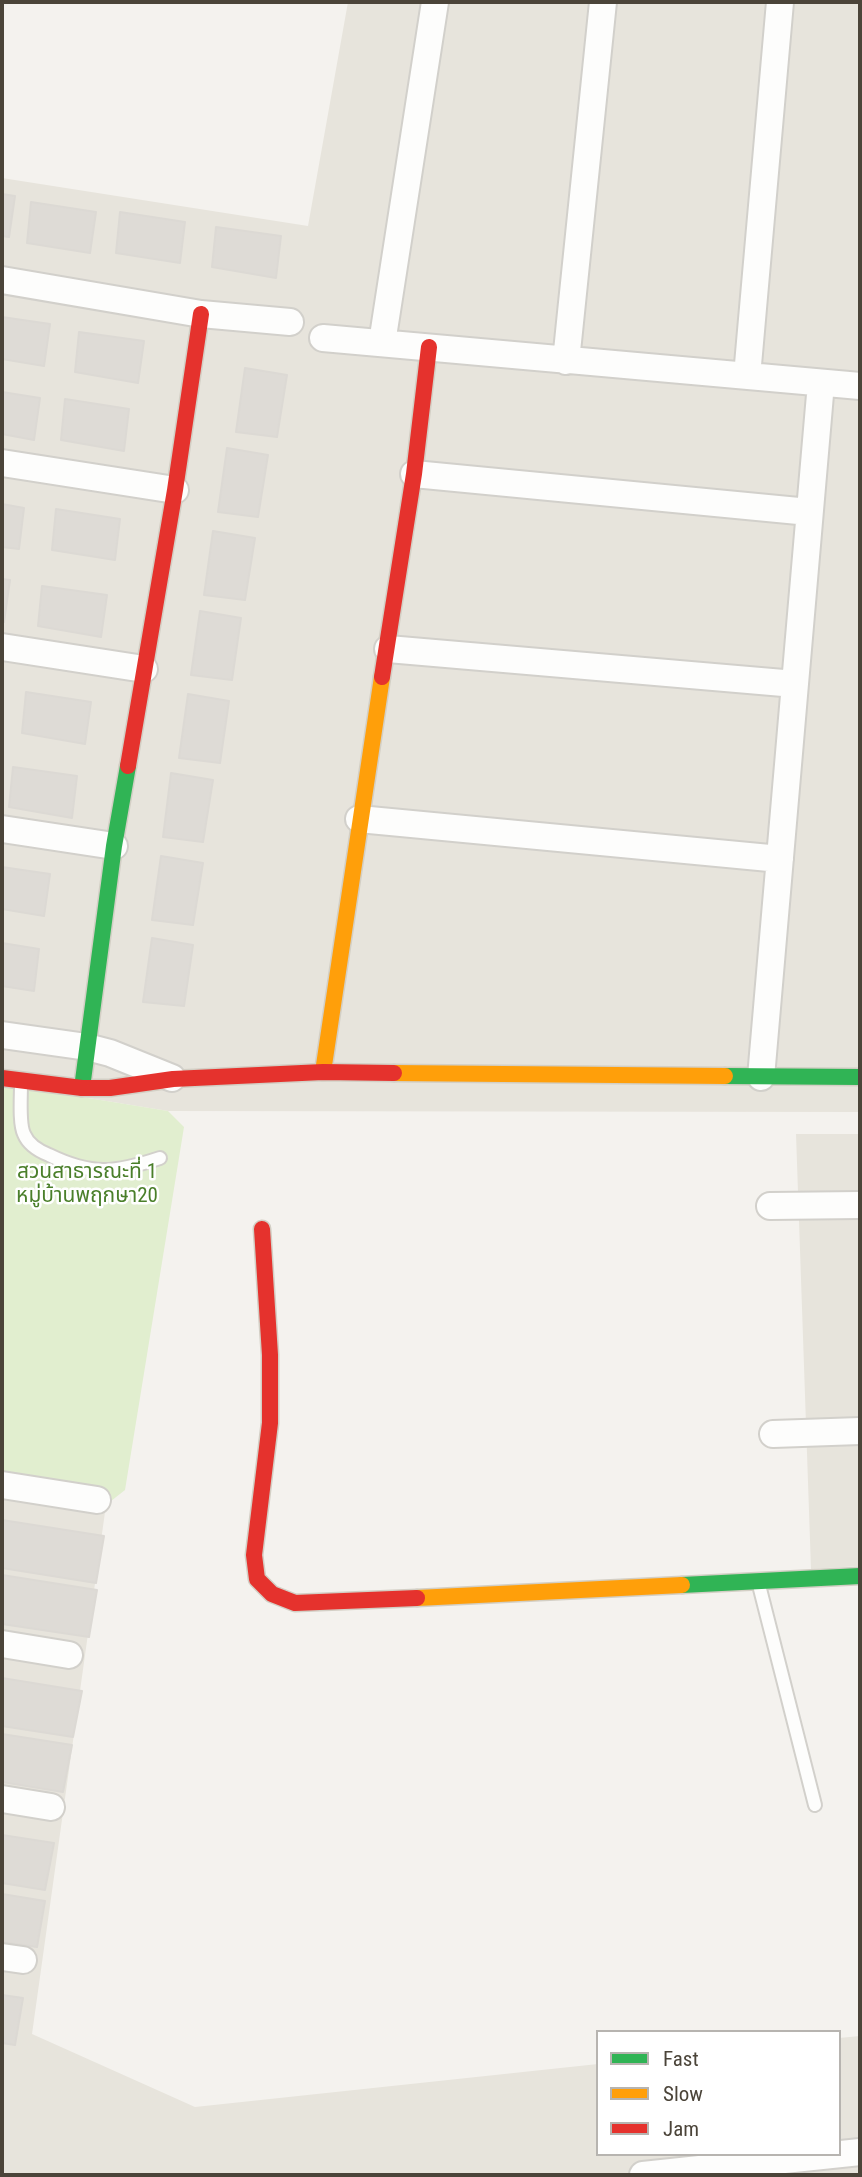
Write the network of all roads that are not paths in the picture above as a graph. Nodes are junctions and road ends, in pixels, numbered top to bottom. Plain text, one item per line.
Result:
1 (435, 2) edge
2 (603, 2) edge
3 (780, 2) edge
4 (2, 280) edge
5 (201, 314) junction
6 (290, 322) dead end
7 (323, 338) dead end
8 (382, 343) junction
9 (429, 347) junction
10 (566, 361) junction
11 (747, 376) junction
12 (821, 383) junction
13 (860, 386) edge
14 (2, 463) edge
15 (414, 474) junction
16 (175, 490) junction
17 (809, 512) junction
18 (2, 647) edge
19 (388, 649) junction
20 (144, 669) junction
21 (795, 684) junction
22 (359, 819) junction
23 (2, 829) edge
24 (114, 846) junction
25 (779, 859) junction
26 (2, 1035) edge
27 (87, 1047) junction
28 (323, 1072) junction
29 (761, 1077) junction
30 (860, 1077) edge
31 (2, 1078) edge
32 (173, 1079) junction
33 (20, 1081) junction
34 (82, 1088) junction
35 (160, 1158) dead end
36 (860, 1205) edge
37 (770, 1206) dead end
38 (262, 1230) dead end
39 (860, 1431) edge
40 (773, 1434) dead end
41 (2, 1485) edge
42 (97, 1500) dead end
43 (860, 1576) edge
44 (758, 1581) junction
45 (2, 1644) edge
46 (69, 1654) dead end
47 (2, 1799) edge
48 (815, 1805) dead end
49 (51, 1807) dead end
50 (860, 2152) edge
51 (841, 2154) edge
52 (822, 2156) edge
53 (642, 2175) edge

1 - 8 street
2 - 10 street
3 - 11 street
4 - 5 street
5 - 6 street
5 - 16 street
7 - 8 street
8 - 9 street
9 - 10 street
9 - 15 street
10 - 11 street
11 - 12 street
12 - 13 street
12 - 17 street
14 - 16 street
15 - 17 street
15 - 19 street
16 - 20 street
17 - 21 street
18 - 20 street
19 - 21 street
19 - 22 street
20 - 24 street
21 - 25 street
22 - 25 street
22 - 28 street
23 - 24 street
24 - 27 street
25 - 29 street
26 - 27 street
27 - 32 street
27 - 34 street
28 - 29 street
28 - 32 street
29 - 30 street
31 - 33 street
32 - 34 street
33 - 34 street
33 - 35 lane
36 - 37 street
38 - 44 street
39 - 40 street
41 - 42 street
43 - 44 street
44 - 48 lane
45 - 46 street
47 - 49 street
50 - 51 street
52 - 53 street

